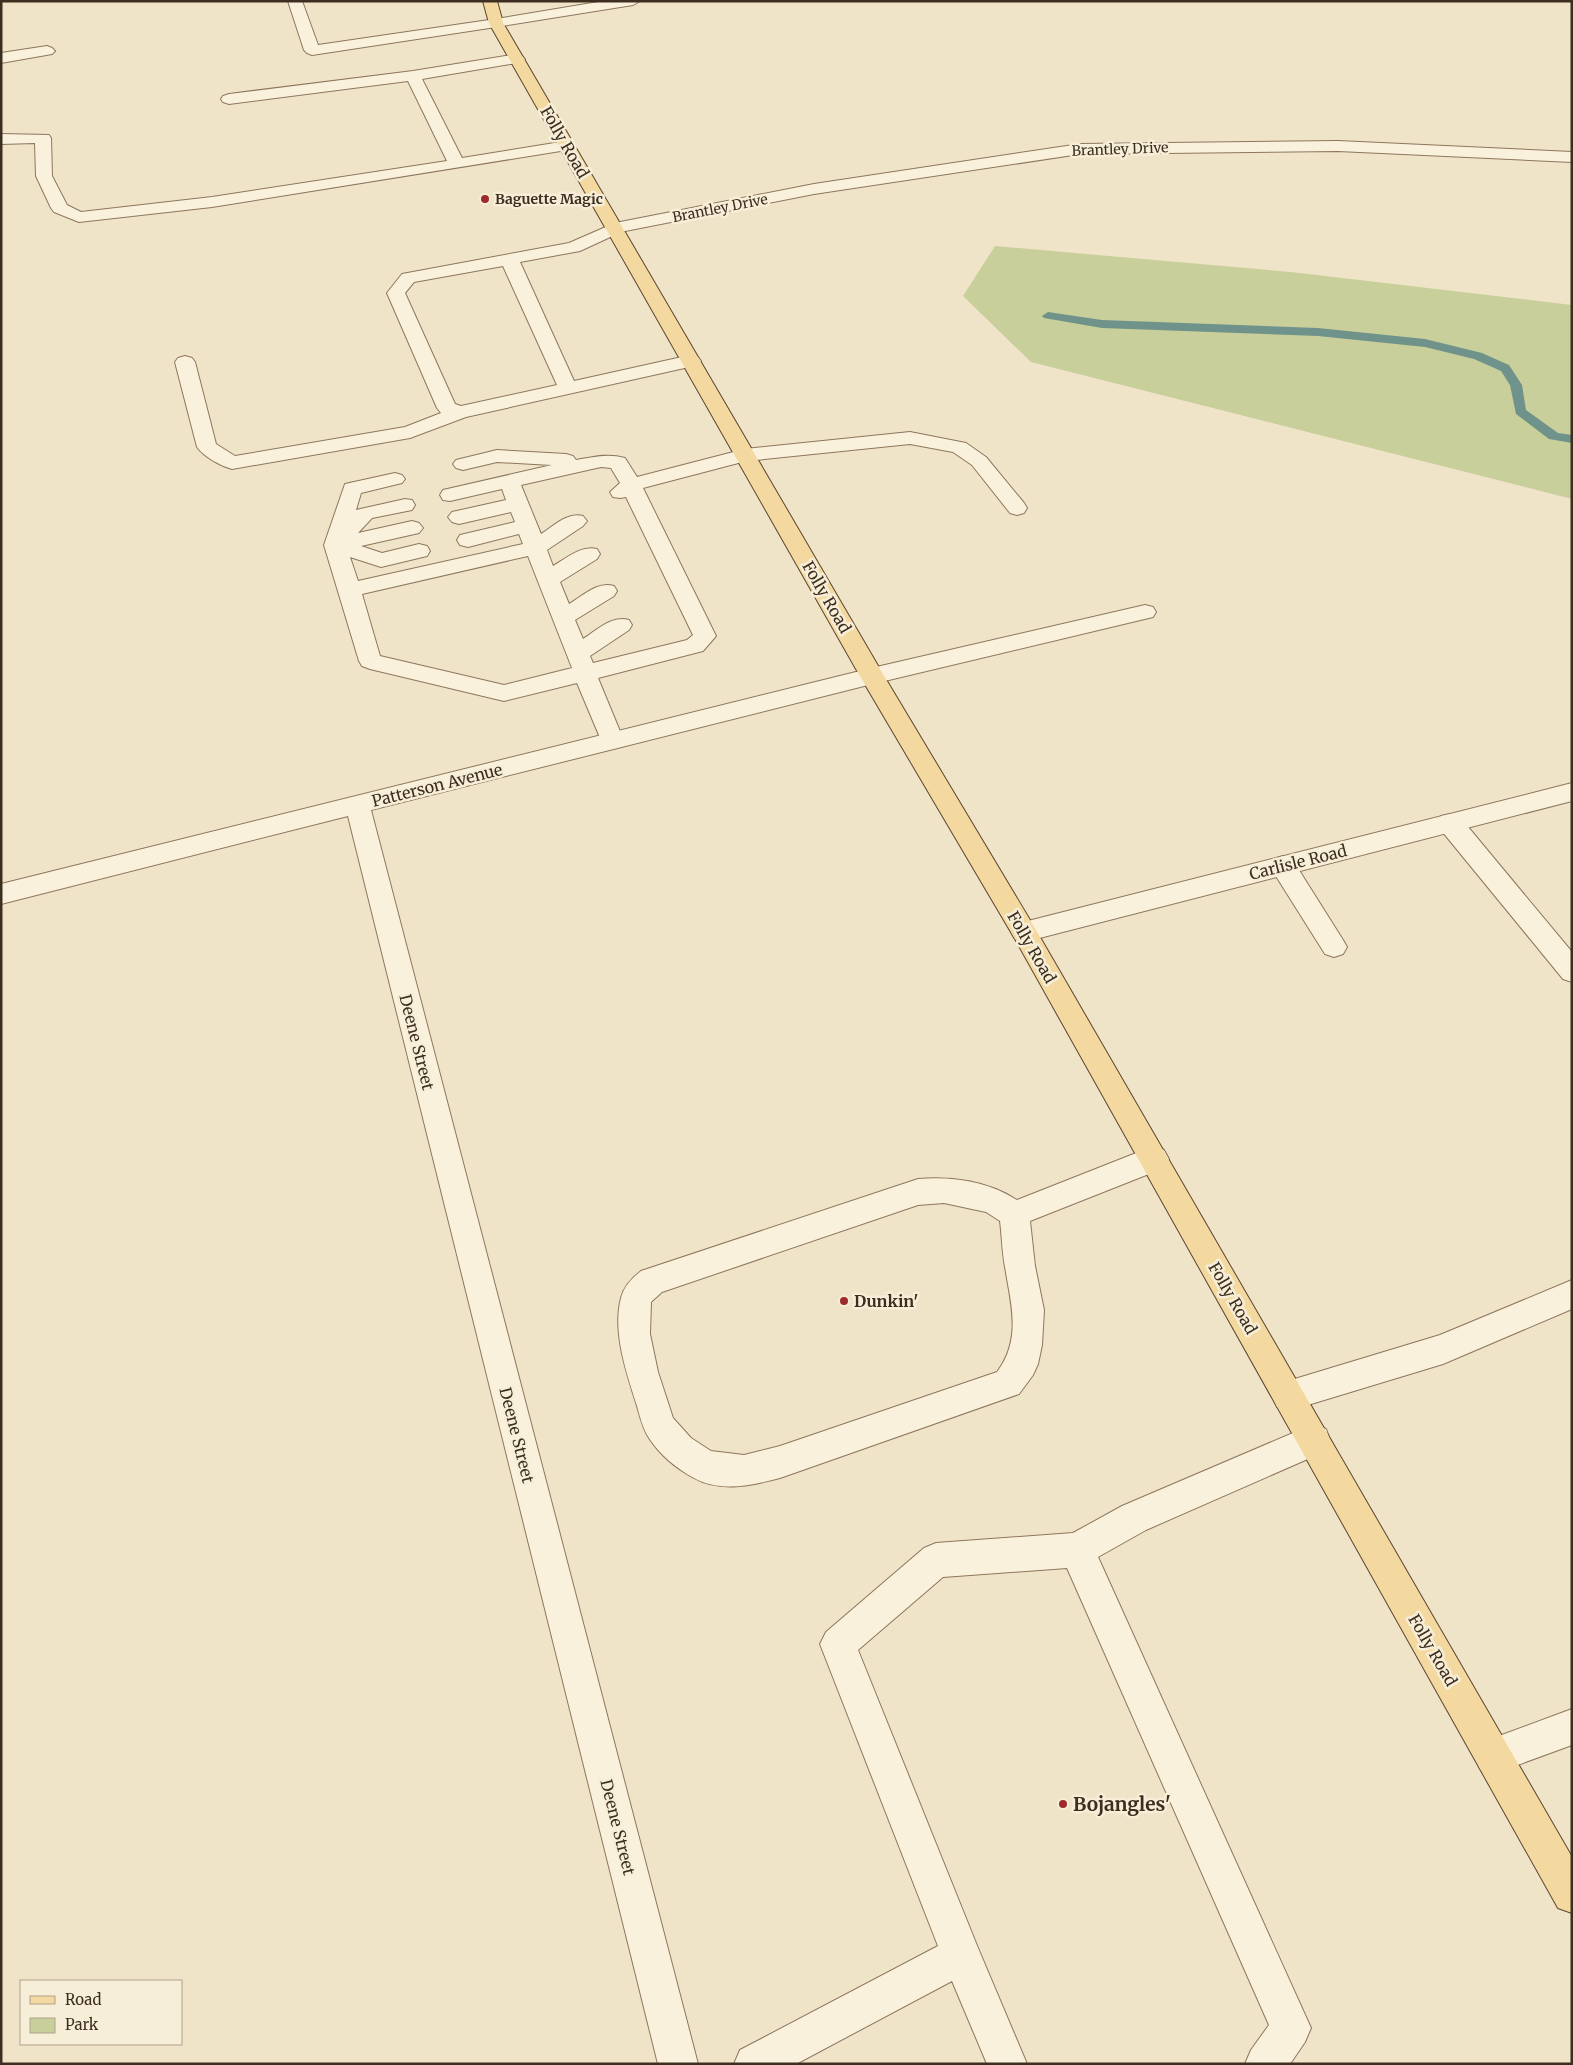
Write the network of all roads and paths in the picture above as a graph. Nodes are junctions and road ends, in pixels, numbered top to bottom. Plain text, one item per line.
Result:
1 (295, 1) edge
2 (625, 2) edge
3 (493, 12) edge
4 (47, 51) dead end
5 (1, 58) edge
6 (517, 59) junction
7 (413, 76) junction
8 (229, 99) dead end
9 (1, 140) edge
10 (567, 146) junction
11 (1572, 157) edge
12 (457, 164) junction
13 (616, 228) junction
14 (510, 261) junction
15 (691, 361) junction
16 (185, 362) dead end
17 (568, 388) junction
18 (460, 412) junction
19 (745, 455) junction
20 (602, 461) junction
21 (463, 464) dead end
22 (395, 479) dead end
23 (509, 482) junction
24 (625, 488) junction
25 (450, 494) dead end
26 (518, 504) junction
27 (405, 505) dead end
28 (1017, 508) dead end
29 (459, 517) dead end
30 (576, 521) dead end
31 (526, 526) junction
32 (412, 528) dead end
33 (468, 540) dead end
34 (335, 545) junction
35 (535, 548) junction
36 (419, 551) dead end
37 (590, 554) dead end
38 (548, 580) junction
39 (350, 590) junction
40 (606, 590) dead end
41 (1145, 612) dead end
42 (563, 618) junction
43 (621, 625) dead end
44 (581, 663) junction
45 (872, 676) junction
46 (612, 741) junction
47 (1572, 792) edge
48 (357, 805) junction
49 (1450, 823) junction
50 (1283, 866) junction
51 (1, 894) edge
52 (1024, 932) junction
53 (1334, 947) dead end
54 (1572, 971) edge
55 (1154, 1159) junction
56 (1014, 1214) junction
57 (1572, 1294) edge
58 (1288, 1396) junction
59 (1314, 1440) junction
60 (1077, 1550) junction
61 (1572, 1727) edge
62 (1493, 1756) junction
63 (1572, 1894) edge
64 (961, 1955) junction
65 (678, 2064) edge
66 (754, 2064) edge
67 (1007, 2064) edge
68 (1265, 2064) edge

1 - 3 street
2 - 3 street
3 - 6 main road, Folly Road
4 - 5 street
6 - 7 street
6 - 10 main road, Folly Road
7 - 8 street
7 - 12 street
9 - 12 street
10 - 12 street
10 - 13 main road, Folly Road
11 - 13 street, Brantley Drive
13 - 14 street, Brantley Drive
13 - 15 main road, Folly Road
14 - 17 street
14 - 18 street, Brantley Drive
15 - 17 street
15 - 19 main road, Folly Road
16 - 18 street
17 - 18 street
19 - 24 street
19 - 28 street
19 - 45 main road, Folly Road
20 - 21 street
20 - 23 street
20 - 24 street
22 - 34 street
23 - 25 street
23 - 26 street
24 - 44 street
26 - 29 street
26 - 31 street
27 - 34 street
30 - 35 street
31 - 33 street
31 - 35 street
32 - 34 street
34 - 36 street
34 - 39 street
35 - 38 street
35 - 39 street
37 - 38 street
38 - 42 street
39 - 44 street
40 - 42 street
41 - 45 street, Patterson Avenue
42 - 44 street
43 - 44 street
44 - 46 street
45 - 46 street, Patterson Avenue
45 - 52 main road, Folly Road
46 - 48 street, Patterson Avenue
47 - 49 street, Carlisle Road
48 - 51 street, Patterson Avenue
48 - 65 street, Deene Street
49 - 50 street, Carlisle Road
49 - 54 street
50 - 52 street, Carlisle Road
50 - 53 street
52 - 55 main road, Folly Road
55 - 56 street
55 - 58 main road, Folly Road
56 - 56 street
57 - 58 street
58 - 59 main road, Folly Road
59 - 60 street
59 - 62 main road, Folly Road
60 - 64 street
60 - 68 street
61 - 62 street
62 - 63 main road, Folly Road
64 - 66 street
64 - 67 street

